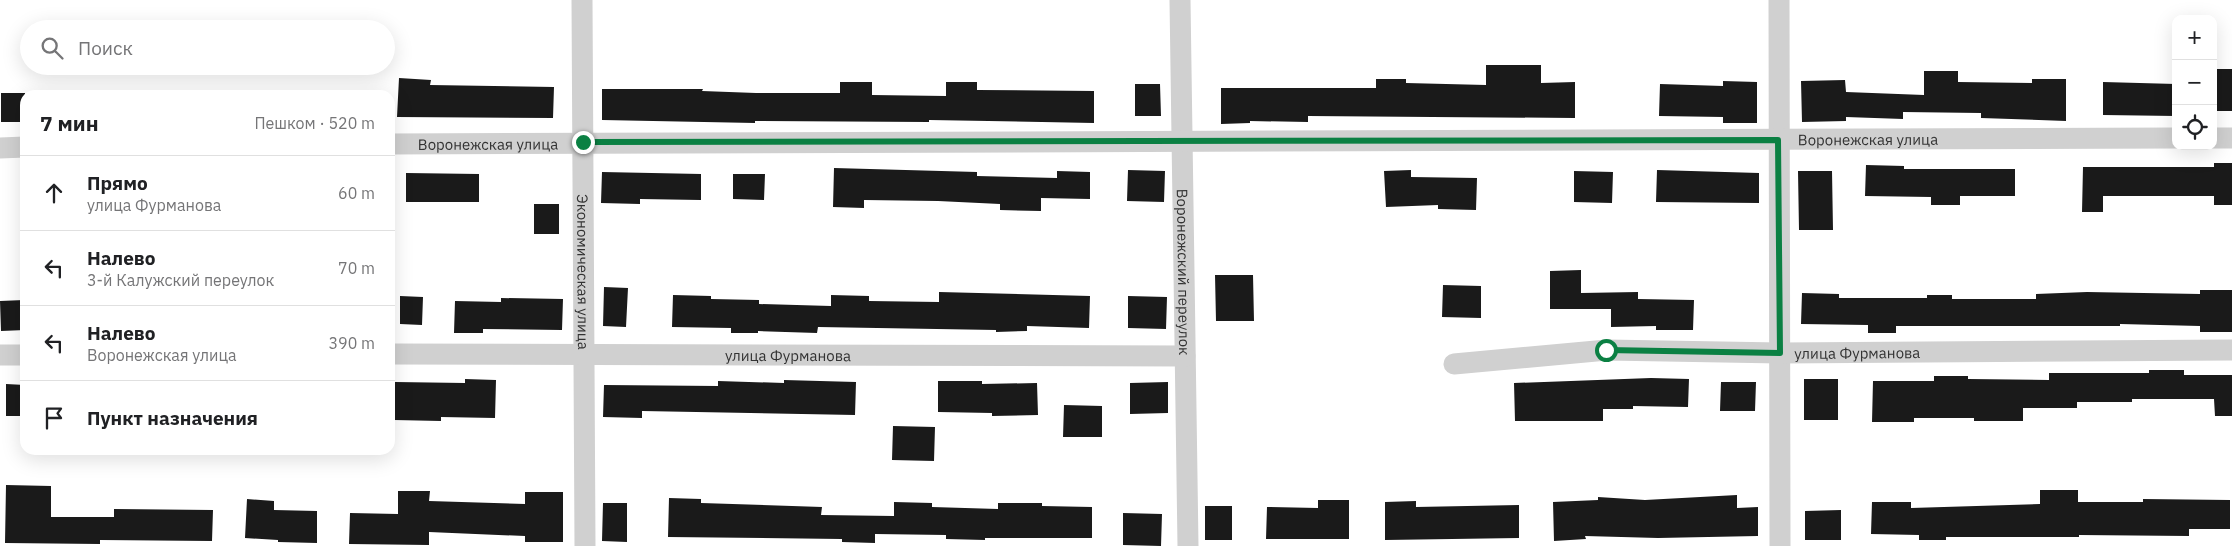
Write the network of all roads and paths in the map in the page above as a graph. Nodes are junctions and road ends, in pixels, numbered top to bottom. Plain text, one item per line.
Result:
1 (582, 0) edge
2 (1180, 0) edge
3 (1779, 0) edge
4 (2172, 138) edge
5 (2217, 138) edge
6 (2232, 138) edge
7 (1778, 140) junction
8 (583, 142) junction
9 (1184, 142) junction
10 (395, 144) edge
11 (0, 148) edge
12 (20, 148) edge
13 (2232, 350) edge
14 (1780, 353) junction
15 (395, 354) edge
16 (584, 354) junction
17 (20, 355) edge
18 (0, 356) edge
19 (1185, 356) junction
20 (1454, 364) dead end
21 (585, 546) edge
22 (1188, 546) edge
23 (1780, 546) edge

1 - 8 street, Экономическая улица
2 - 9 street, Воронежский переулок
3 - 7 street
4 - 7 street, Воронежская улица
5 - 6 street
7 - 9 street, Воронежская улица
7 - 14 street
8 - 9 street, Воронежская улица
8 - 10 street, Воронежская улица
8 - 16 street, Экономическая улица
9 - 19 street, Воронежский переулок
11 - 12 street
13 - 14 street, улица Фурманова
14 - 20 street, улица Фурманова
14 - 23 street
15 - 16 street, улица Фурманова
16 - 19 street, улица Фурманова
16 - 21 street, Экономическая улица
17 - 18 street
19 - 22 street, Воронежский переулок

